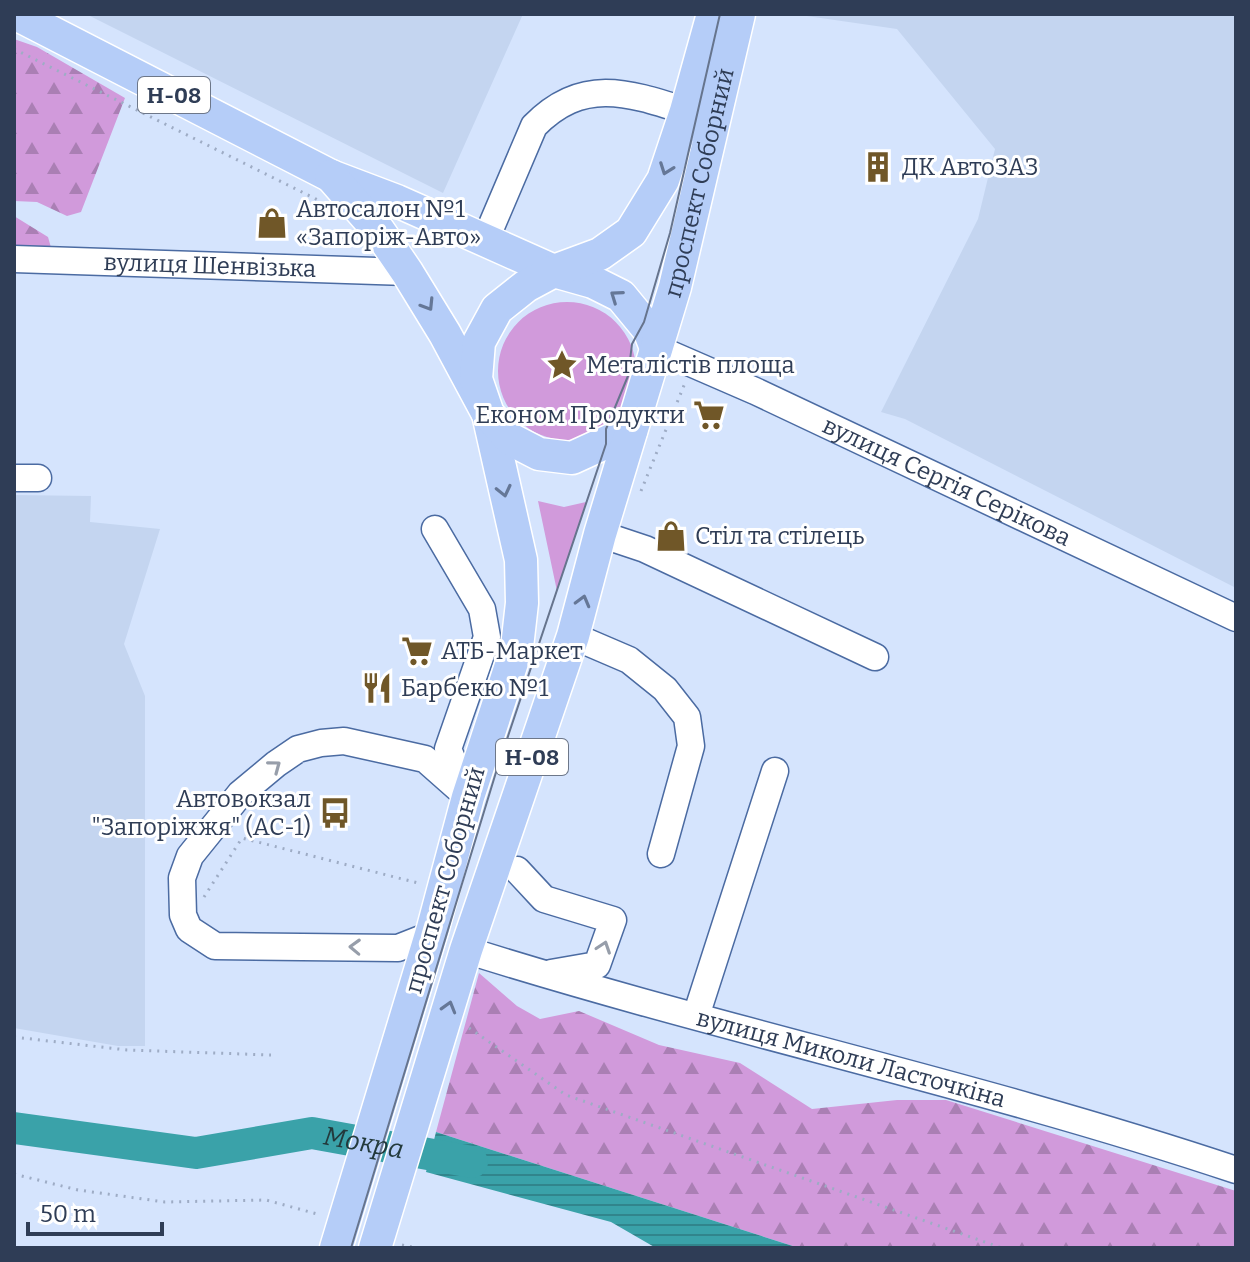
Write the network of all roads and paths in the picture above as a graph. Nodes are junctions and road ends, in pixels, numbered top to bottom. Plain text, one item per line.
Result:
1 (16, 14) edge
2 (713, 14) edge
3 (739, 14) edge
4 (14, 49) edge
5 (686, 111) junction
6 (325, 188) junction
7 (343, 227) dead end
8 (485, 241) junction
9 (14, 259) edge
10 (338, 270) junction
11 (554, 271) junction
12 (407, 272) junction
13 (656, 348) junction
14 (488, 414) junction
15 (631, 431) junction
16 (435, 529) dead end
17 (600, 534) junction
18 (1236, 618) edge
19 (573, 636) junction
20 (875, 657) dead end
21 (775, 771) dead end
22 (468, 797) junction
23 (661, 854) dead end
24 (517, 870) dead end
25 (430, 886) dead end
26 (204, 897) dead end
27 (431, 935) junction
28 (466, 950) junction
29 (540, 973) junction
30 (447, 1014) junction
31 (696, 1016) junction
32 (14, 1037) edge
33 (271, 1055) dead end
34 (1236, 1170) edge
35 (14, 1174) edge
36 (335, 1231) edge
37 (382, 1243) edge
38 (417, 1248) edge
39 (1002, 1248) edge

1 - 6 main road, Н-08
2 - 5 main road, проспект Соборний
3 - 13 main road, проспект Соборний
4 - 6 path
5 - 8 street
5 -> 11 main road, проспект Соборний
6 - 8 main road, Н-08
6 - 12 main road, Н-08
7 - 10 path
8 - 11 main road, Н-08
9 - 10 street, вулиця Шенвізька
10 - 12 street, вулиця Шенвізька
13 -> 11 main road, Н-08
11 - 14 main road
12 -> 14 main road, Н-08
13 - 15 main road, Н-08
13 - 18 street, вулиця Сергія Серікова
14 - 15 main road
14 -> 22 main road, проспект Соборний / Н-08
15 - 17 main road, проспект Соборний / Н-08
16 - 22 street
19 -> 17 main road, проспект Соборний / Н-08
17 - 20 street
19 - 23 street
19 - 28 main road, проспект Соборний / Н-08
21 - 31 street
22 - 27 main road, проспект Соборний / Н-08
27 -> 22 street
29 -> 24 street
25 - 26 path
27 - 36 main road, проспект Соборний / Н-08
28 - 29 street, вулиця Миколи Ласточкіна
30 -> 28 main road, проспект Соборний / Н-08
29 - 31 street, вулиця Миколи Ласточкіна
30 - 37 main road, проспект Соборний / Н-08
30 - 39 path
31 - 34 street, вулиця Миколи Ласточкіна
32 - 33 path
35 - 36 path
37 - 38 path

